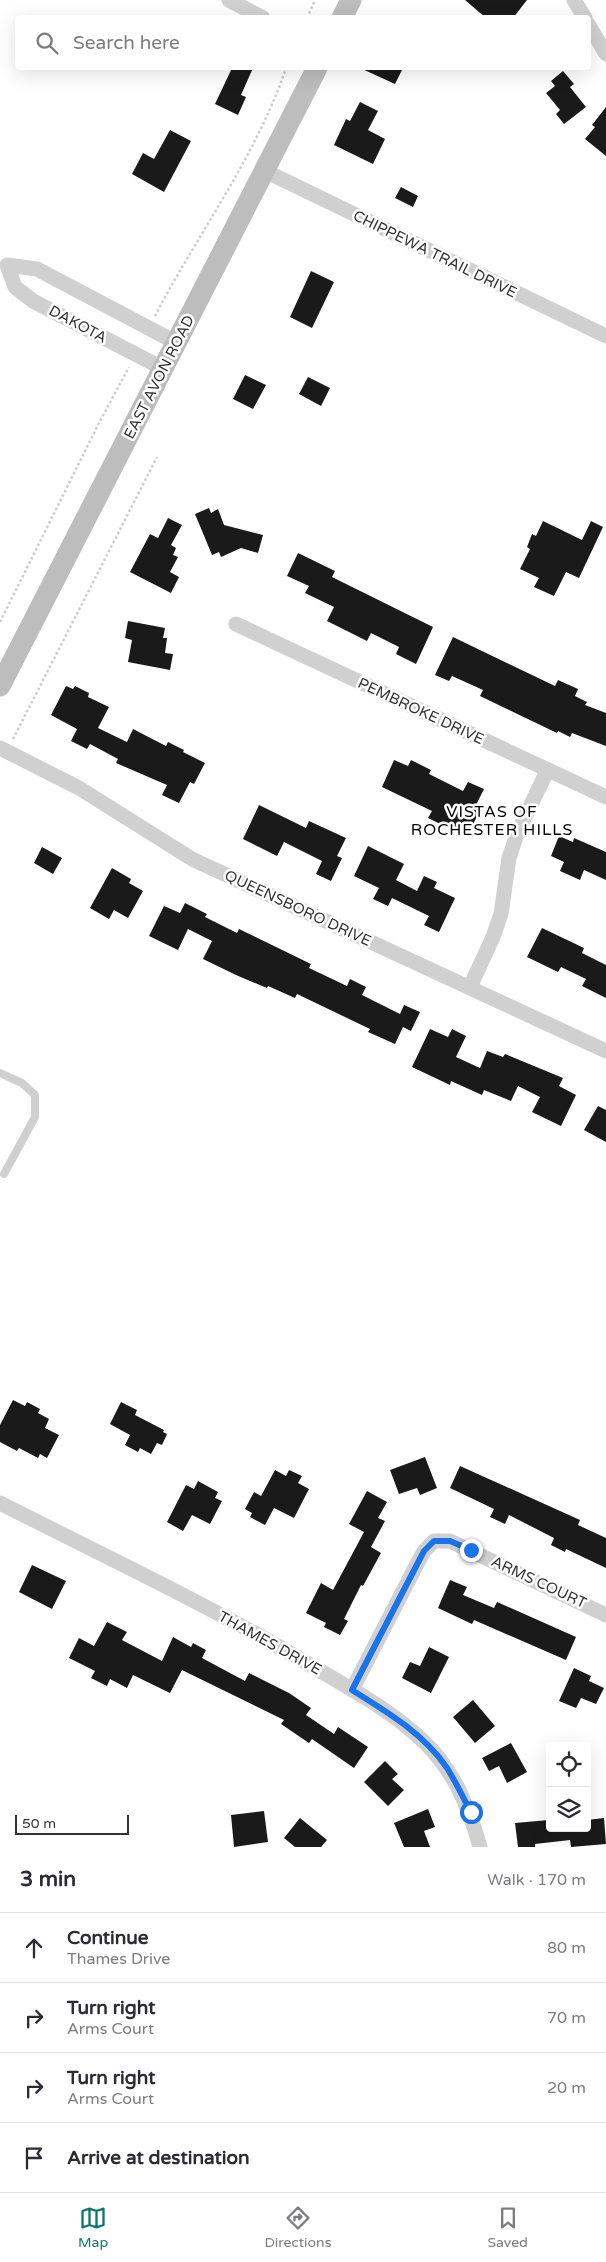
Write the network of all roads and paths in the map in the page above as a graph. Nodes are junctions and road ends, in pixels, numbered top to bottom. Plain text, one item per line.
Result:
1 (229, 0) edge
2 (315, 0) edge
3 (351, 0) edge
4 (574, 0) edge
5 (257, 15) edge
6 (308, 15) edge
7 (344, 15) edge
8 (583, 15) edge
9 (591, 29) edge
10 (606, 54) edge
11 (316, 70) edge
12 (265, 171) junction
13 (2, 266) edge
14 (606, 336) edge
15 (177, 343) junction
16 (164, 369) junction
17 (156, 458) dead end
18 (236, 624) dead end
19 (0, 686) edge
20 (4, 749) edge
21 (547, 771) junction
22 (606, 797) edge
23 (470, 987) junction
24 (606, 1051) edge
25 (0, 1073) edge
26 (4, 1174) dead end
27 (0, 1503) edge
28 (606, 1615) edge
29 (352, 1690) junction
30 (480, 1847) edge

1 - 5 street
2 - 6 path
3 - 7 main road
4 - 8 street
9 - 10 street
11 - 12 main road, EAST AVON ROAD
12 - 14 street, CHIPPEWA TRAIL DRIVE
12 - 15 main road, EAST AVON ROAD
13 - 15 street, DAKOTA
13 - 16 street, DAKOTA
15 - 16 main road, EAST AVON ROAD
16 - 19 main road, EAST AVON ROAD
17 - 20 path
18 - 21 street, PEMBROKE DRIVE
20 - 23 street, QUEENSBORO DRIVE
21 - 22 street, PEMBROKE DRIVE
21 - 23 street
23 - 24 street, QUEENSBORO DRIVE
25 - 26 lane
27 - 29 street, THAMES DRIVE
28 - 29 street, ARMS COURT
29 - 30 street, THAMES DRIVE

